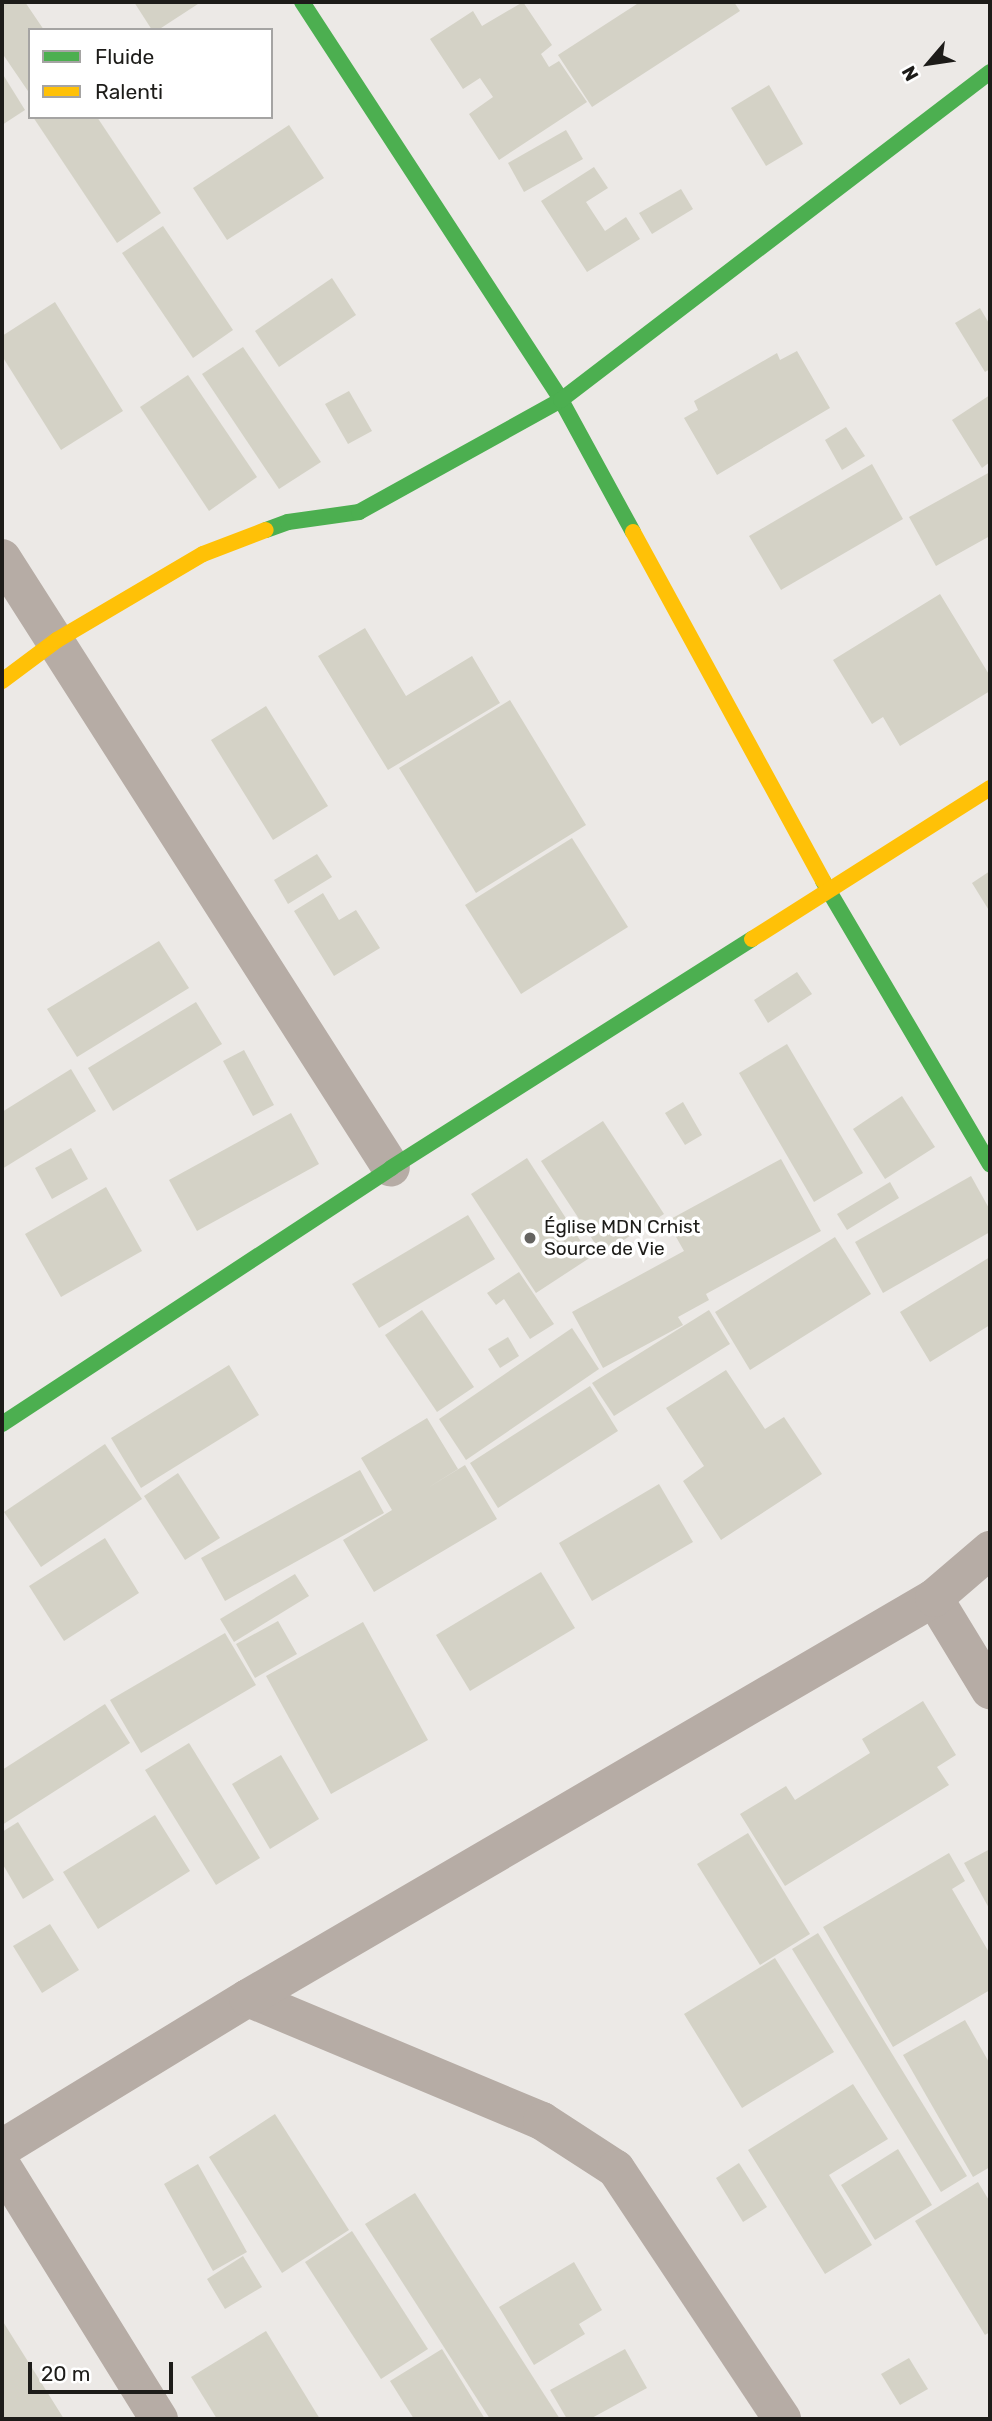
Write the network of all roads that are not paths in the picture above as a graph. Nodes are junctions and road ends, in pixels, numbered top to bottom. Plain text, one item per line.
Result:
1 (302, 2) edge
2 (990, 72) edge
3 (561, 400) junction
4 (2, 558) edge
5 (57, 640) junction
6 (2, 681) edge
7 (990, 788) edge
8 (829, 891) junction
9 (990, 1164) edge
10 (391, 1168) junction
11 (2, 1424) edge
12 (990, 1550) edge
13 (934, 1598) junction
14 (990, 1690) edge
15 (248, 1998) junction
16 (2, 2148) edge
17 (2, 2166) edge
18 (159, 2419) edge
19 (782, 2419) edge

1 - 3 street
2 - 3 street
3 - 5 street
3 - 8 street
4 - 5 street
5 - 6 street
5 - 10 street
7 - 8 street
8 - 9 street
8 - 10 street
10 - 11 street
12 - 13 street
13 - 14 street
13 - 15 street
15 - 16 street
15 - 19 street
17 - 18 street

